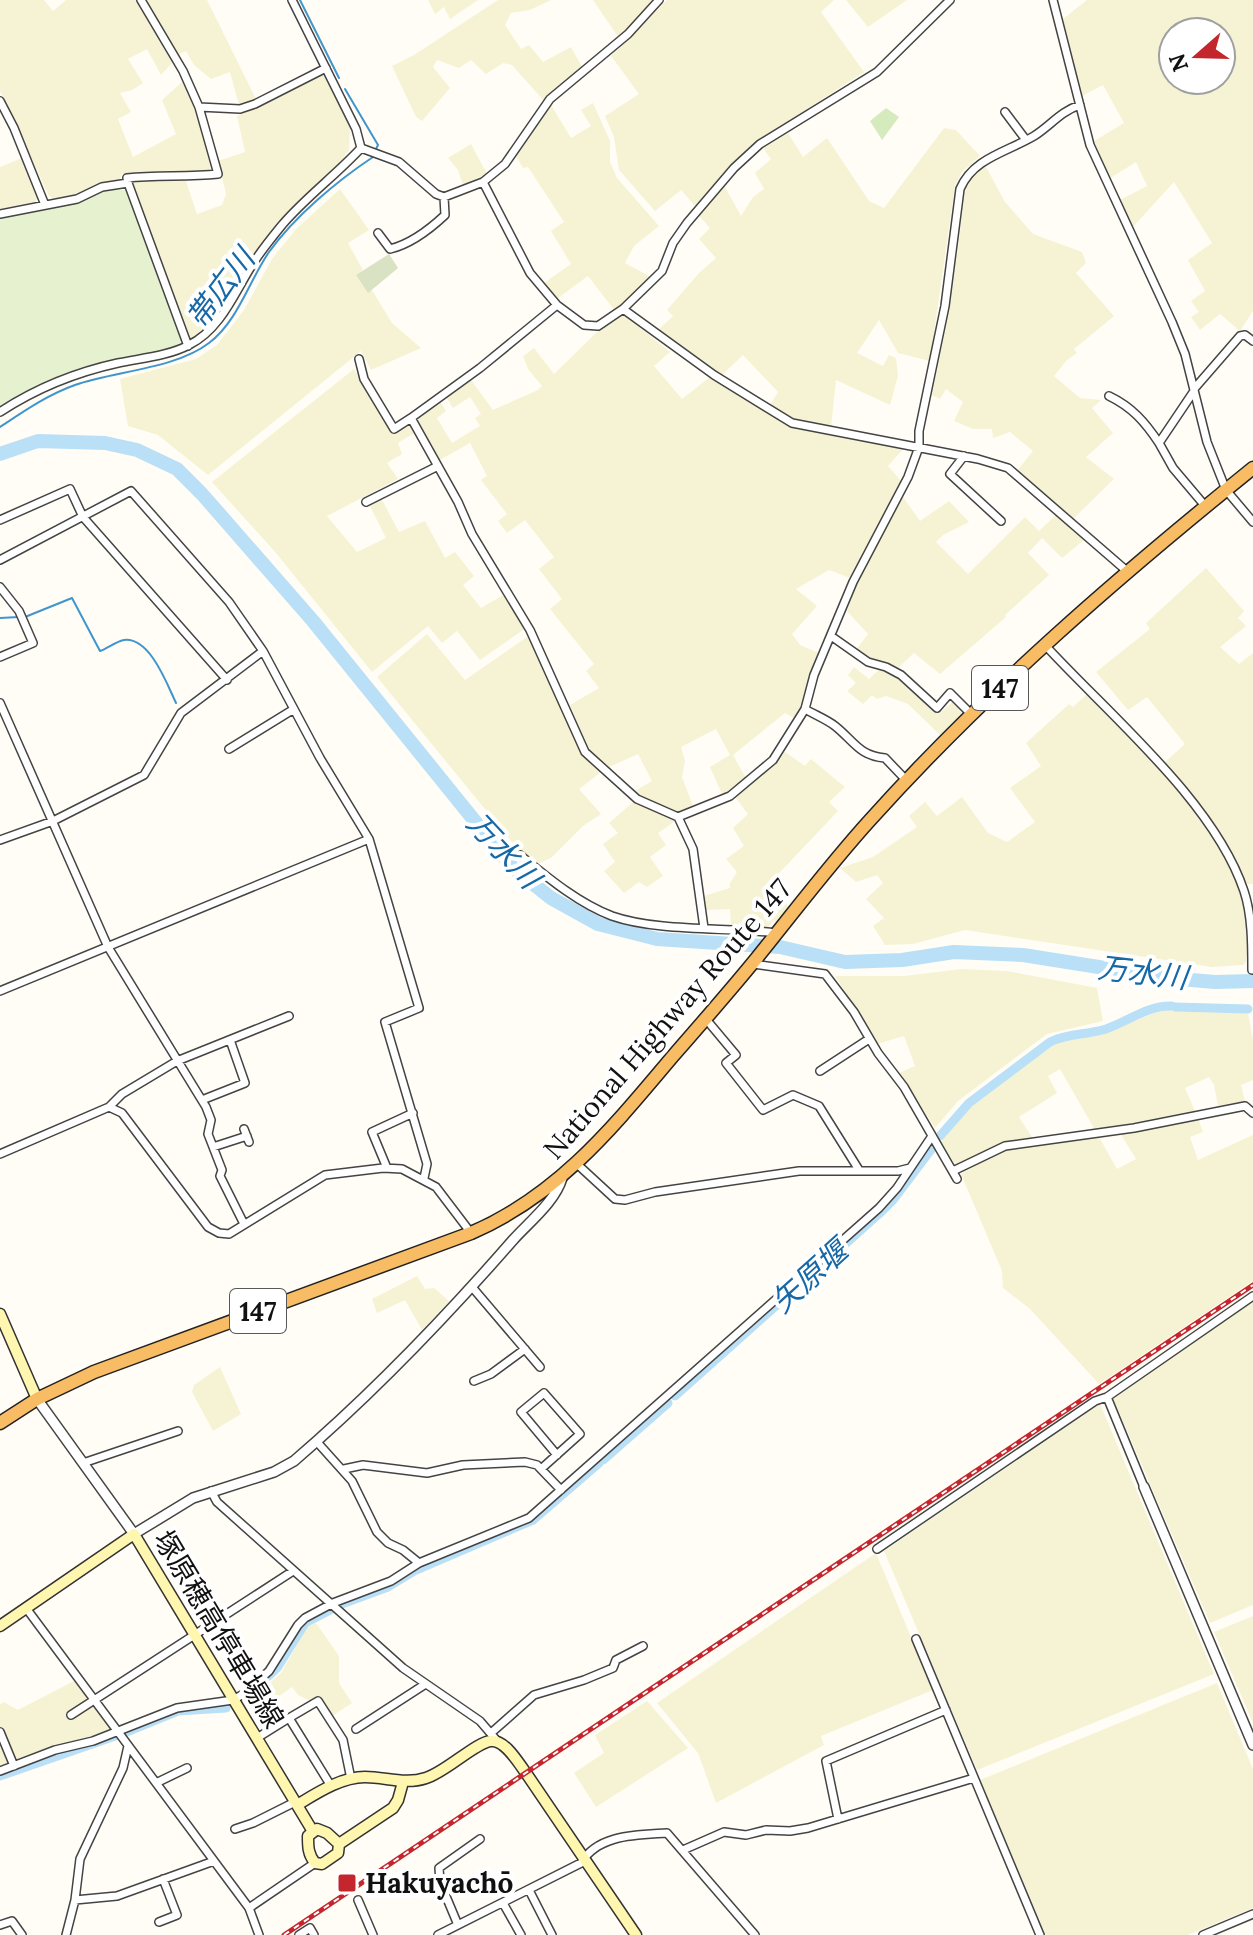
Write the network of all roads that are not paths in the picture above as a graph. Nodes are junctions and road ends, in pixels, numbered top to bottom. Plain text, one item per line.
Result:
1 (141, 0) edge
2 (292, 0) edge
3 (659, 0) edge
4 (950, 0) edge
5 (1053, 0) edge
6 (326, 68) junction
7 (0, 101) edge
8 (1080, 105) junction
9 (199, 107) junction
10 (1005, 112) dead end
11 (1026, 140) junction
12 (365, 150) junction
13 (483, 182) junction
14 (128, 183) junction
15 (444, 197) junction
16 (45, 205) junction
17 (0, 214) edge
18 (378, 233) dead end
19 (557, 305) junction
20 (623, 309) junction
21 (1253, 341) edge
22 (188, 346) junction
23 (359, 359) dead end
24 (1194, 390) junction
25 (1109, 396) dead end
26 (0, 412) edge
27 (411, 418) junction
28 (1159, 443) junction
29 (919, 447) junction
30 (964, 456) junction
31 (438, 466) junction
32 (1253, 468) edge
33 (1226, 490) junction
34 (366, 502) dead end
35 (1206, 507) junction
36 (83, 517) junction
37 (0, 520) edge
38 (1001, 521) dead end
39 (1253, 522) edge
40 (0, 560) edge
41 (1128, 572) junction
42 (0, 587) edge
43 (831, 636) junction
44 (1044, 644) junction
45 (263, 651) junction
46 (0, 657) edge
47 (227, 680) junction
48 (0, 703) edge
49 (294, 709) junction
50 (805, 709) junction
51 (972, 715) junction
52 (229, 749) dead end
53 (907, 781) junction
54 (678, 817) junction
55 (53, 821) junction
56 (369, 839) junction
57 (0, 840) edge
58 (520, 855) dead end
59 (1249, 892) edge
60 (704, 928) junction
61 (775, 934) junction
62 (108, 947) junction
63 (754, 961) junction
64 (1252, 970) edge
65 (0, 991) edge
66 (289, 1016) dead end
67 (705, 1018) junction
68 (869, 1039) junction
69 (230, 1040) junction
70 (177, 1061) junction
71 (820, 1071) dead end
72 (202, 1100) junction
73 (109, 1107) junction
74 (413, 1113) junction
75 (1253, 1113) edge
76 (247, 1136) dead end
77 (932, 1136) junction
78 (213, 1147) junction
79 (0, 1154) edge
80 (577, 1164) junction
81 (387, 1168) junction
82 (910, 1168) junction
83 (859, 1170) junction
84 (424, 1178) junction
85 (562, 1178) junction
86 (520, 1208) junction
87 (244, 1224) junction
88 (471, 1233) junction
89 (520, 1233) junction
90 (472, 1287) junction
91 (1253, 1296) edge
92 (0, 1314) edge
93 (525, 1349) junction
94 (540, 1367) dead end
95 (474, 1381) dead end
96 (1107, 1397) junction
97 (37, 1399) junction
98 (0, 1423) edge
99 (178, 1431) dead end
100 (317, 1442) junction
101 (557, 1455) junction
102 (83, 1463) junction
103 (344, 1469) junction
104 (541, 1469) junction
105 (1144, 1487) joint
106 (561, 1490) junction
107 (211, 1491) junction
108 (134, 1534) junction
109 (877, 1549) dead end
110 (419, 1563) junction
111 (293, 1571) junction
112 (333, 1603) junction
113 (26, 1608) junction
114 (0, 1626) edge
115 (195, 1635) junction
116 (916, 1639) dead end
117 (643, 1646) dead end
118 (424, 1685) junction
119 (94, 1699) junction
120 (233, 1700) junction
121 (946, 1710) junction
122 (71, 1715) dead end
123 (289, 1718) junction
124 (356, 1729) dead end
125 (118, 1731) junction
126 (0, 1732) edge
127 (491, 1733) junction
128 (257, 1738) junction
129 (498, 1742) junction
130 (1253, 1745) edge
131 (128, 1746) junction
132 (14, 1766) junction
133 (187, 1768) dead end
134 (0, 1771) edge
135 (974, 1778) junction
136 (351, 1779) junction
137 (403, 1782) junction
138 (156, 1783) junction
139 (331, 1786) junction
140 (296, 1804) junction
141 (838, 1819) junction
142 (235, 1829) dead end
143 (312, 1830) junction
144 (480, 1839) dead end
145 (339, 1844) junction
146 (683, 1850) junction
147 (583, 1859) junction
148 (214, 1861) junction
149 (315, 1863) junction
150 (163, 1879) junction
151 (529, 1890) junction
152 (75, 1900) junction
153 (358, 1900) dead end
154 (503, 1903) junction
155 (249, 1908) junction
156 (1253, 1914) edge
157 (159, 1922) dead end
158 (0, 1925) edge
159 (458, 1925) junction
160 (22, 1935) edge
161 (66, 1935) edge
162 (259, 1935) edge
163 (299, 1935) edge
164 (314, 1935) edge
165 (373, 1935) edge
166 (438, 1935) edge
167 (521, 1935) edge
168 (552, 1935) edge
169 (636, 1935) edge
170 (755, 1935) edge
171 (1040, 1935) edge
172 (1203, 1935) edge

1 - 9 street
2 - 6 street
3 - 13 street
4 - 20 street
5 - 8 street
6 - 9 street
6 - 12 street
7 - 16 street
8 - 11 street
8 - 24 street
9 - 14 street
10 - 11 street
11 - 29 street
12 - 15 street
12 - 22 street
13 - 15 street
13 - 19 street
14 - 16 street
14 - 22 street
15 - 18 street
16 - 17 street
19 - 20 street
19 - 27 street
20 - 29 street
21 - 24 street
22 - 26 street
23 - 27 street
24 - 28 street
24 - 33 street
25 - 28 street
27 - 31 street
28 - 35 street
29 - 30 street
29 - 43 street
30 - 38 street
30 - 41 street
31 - 34 street
31 - 54 street
32 - 33 highway, National Highway Route 147 / 147
33 - 35 highway, National Highway Route 147 / 147
33 - 39 street
35 - 41 highway, National Highway Route 147 / 147
36 - 37 street
36 - 40 street
36 - 45 street
36 - 47 street
41 - 44 highway, National Highway Route 147 / 147
42 - 46 street
43 - 50 street
43 - 51 street
44 - 51 highway, National Highway Route 147 / 147
44 - 59 street
45 - 47 street
45 - 49 street
47 - 55 street
48 - 55 street
49 - 52 street
49 - 56 street
50 - 53 street
50 - 54 street
51 - 53 highway, National Highway Route 147 / 147
53 - 61 highway, National Highway Route 147 / 147
54 - 60 street
55 - 57 street
55 - 62 street
56 - 62 street
56 - 74 street
58 - 60 street
59 - 64 street
60 - 61 street
61 - 63 highway, National Highway Route 147 / 147
62 - 65 street
62 - 70 street
63 - 67 highway, National Highway Route 147 / 147
63 - 68 street
66 - 69 street
67 - 80 highway, National Highway Route 147 / 147
67 - 83 street
68 - 71 street
68 - 77 street
69 - 70 street
69 - 72 street
70 - 72 street
70 - 73 street
72 - 78 street
73 - 79 street
73 - 87 street
74 - 81 street
74 - 84 street
75 - 77 street
76 - 78 street
77 - 82 street
78 - 87 street
80 - 83 street
80 - 85 highway, National Highway Route 147 / 147
81 - 84 street
81 - 87 street
82 - 83 street
82 - 106 street
84 - 88 street
85 - 86 highway, National Highway Route 147 / 147
85 - 89 street
86 - 88 highway, National Highway Route 147 / 147
86 - 89 street
88 - 97 highway, National Highway Route 147 / 147
89 - 90 street
90 - 93 street
90 - 100 street
91 - 96 street
92 - 97 main road
93 - 94 street
93 - 95 street
96 - 105 street
96 - 109 street
97 - 98 highway, National Highway Route 147 / 147
97 - 102 street
99 - 102 street
100 - 103 street
100 - 107 street
101 - 101 street
101 - 104 street
102 - 108 street
103 - 104 street
103 - 110 street
104 - 106 street
105 - 130 street
106 - 110 street
107 - 108 street
107 - 111 street
108 - 113 main road, 塚原穂高停車場線
108 - 115 main road, 塚原穂高停車場線
110 - 112 street
111 - 112 street
111 - 115 street
112 - 118 street
112 - 120 street
113 - 114 main road, 塚原穂高停車場線
113 - 119 street
115 - 119 street
115 - 120 main road, 塚原穂高停車場線
116 - 121 street
117 - 127 street
118 - 124 street
118 - 127 street
119 - 122 street
119 - 125 street
120 - 125 street
120 - 128 main road, 塚原穂高停車場線
121 - 135 street
121 - 141 street
123 - 128 street
123 - 136 street
123 - 139 street
125 - 131 street
125 - 132 street
126 - 132 street
127 - 129 street
128 - 140 main road, 塚原穂高停車場線
129 - 137 main road
129 - 147 main road
131 - 138 street
131 - 152 street
132 - 134 street
133 - 138 street
135 - 141 street
135 - 171 street
136 - 137 main road
136 - 139 main road
137 - 145 main road
138 - 148 street
139 - 140 main road
140 - 142 street
140 - 143 main road, 塚原穂高停車場線
141 - 146 street
143 - 145 main road
143 - 149 main road, 塚原穂高停車場線
144 - 159 street
145 - 149 main road
146 - 147 street
146 - 170 street
147 - 151 street
147 - 169 main road
148 - 150 street
148 - 155 street
149 - 155 street
150 - 152 street
150 - 157 street
151 - 154 street
151 - 168 street
152 - 161 street
153 - 165 street
154 - 159 street
154 - 167 street
155 - 162 street
156 - 172 street
158 - 160 street
159 - 166 street
163 - 164 street

